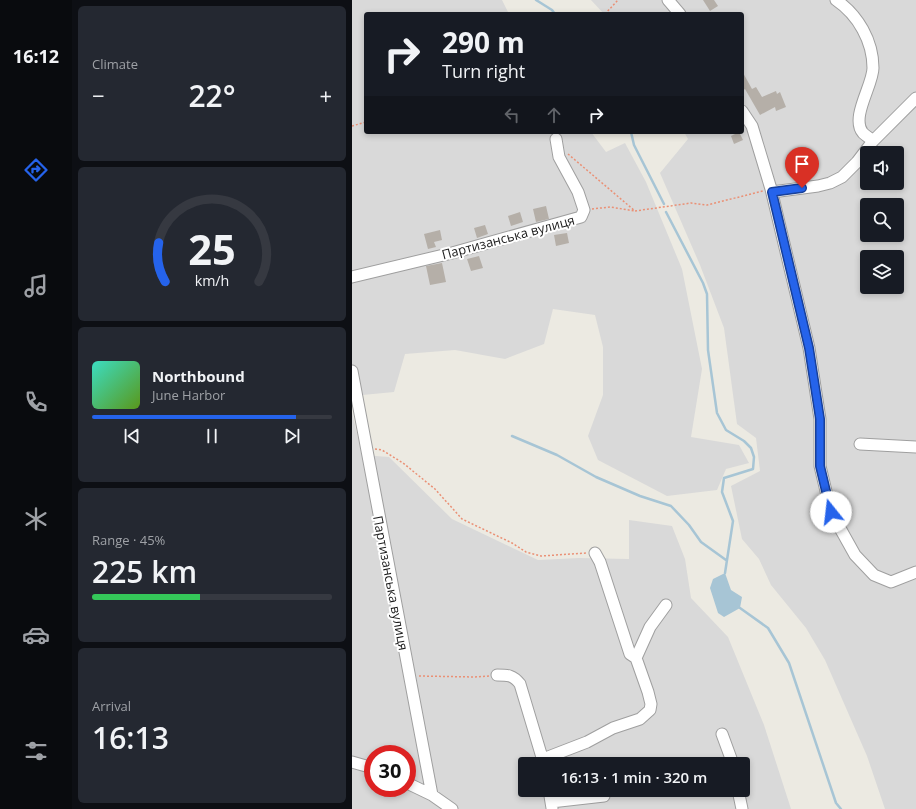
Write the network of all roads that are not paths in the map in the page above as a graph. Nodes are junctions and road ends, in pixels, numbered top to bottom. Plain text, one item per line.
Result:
1 (668, 0) edge
2 (836, 0) edge
3 (678, 12) edge
4 (916, 98) edge
5 (744, 114) edge
6 (873, 141) junction
7 (557, 143) road end
8 (771, 191) junction
9 (352, 277) edge
10 (352, 371) edge
11 (860, 444) dead end
12 (916, 447) edge
13 (595, 553) road end
14 (916, 572) edge
15 (666, 605) dead end
16 (636, 658) junction
17 (497, 675) road end
18 (722, 734) dead end
19 (542, 757) edge
20 (555, 757) edge
21 (730, 757) edge
22 (352, 762) edge
23 (364, 765) edge
24 (416, 787) edge
25 (432, 795) junction
26 (599, 797) edge
27 (739, 797) edge
28 (552, 806) edge
29 (452, 809) edge
30 (742, 809) edge

1 - 3 street
2 - 6 street
4 - 6 street
5 - 8 street
6 - 8 street
7 - 9 street, Партизанська вулиця
8 - 14 street
10 - 25 street, Партизанська вулиця
11 - 12 street
13 - 16 street
15 - 16 street
16 - 20 street
17 - 19 street
18 - 21 street
22 - 23 street
24 - 25 street
25 - 29 street
26 - 28 street
27 - 30 street

